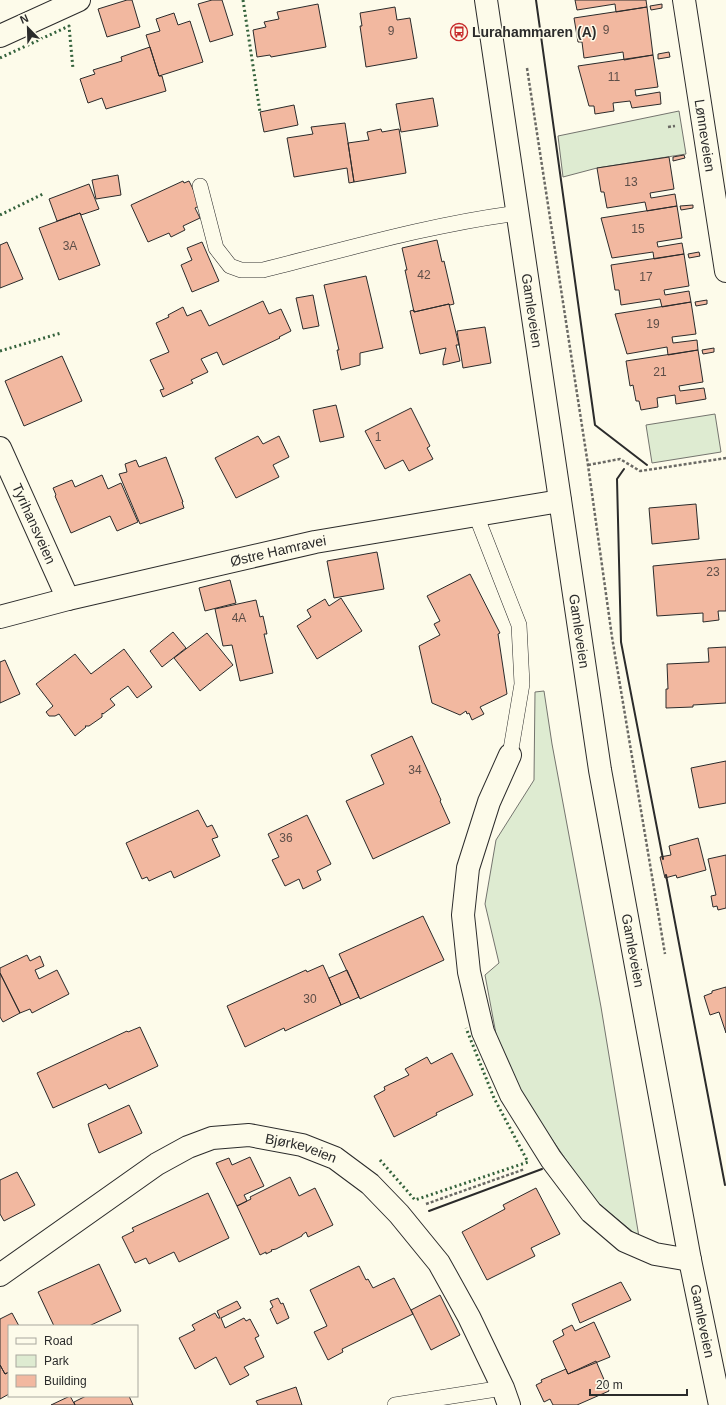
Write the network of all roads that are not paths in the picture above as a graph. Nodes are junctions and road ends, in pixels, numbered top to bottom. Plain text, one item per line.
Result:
1 (80, 0) edge
2 (486, 0) edge
3 (684, 0) edge
4 (0, 36) edge
5 (200, 186) dead end
6 (518, 213) junction
7 (726, 271) edge
8 (0, 448) edge
9 (560, 501) junction
10 (476, 515) junction
11 (68, 599) junction
12 (0, 617) edge
13 (510, 754) joint
14 (690, 1260) junction
15 (0, 1275) edge
16 (506, 1396) edge
17 (395, 1405) edge
18 (720, 1405) edge

1 - 4 street
2 - 6 street, Gamleveien
3 - 7 street, Lønneveien
5 - 6 lane
6 - 9 street, Gamleveien
8 - 11 street, Tyrihansveien
9 - 10 street, Østre Hamravei
9 - 14 street, Gamleveien
10 - 11 street, Østre Hamravei
10 - 13 lane
11 - 12 street, Østre Hamravei
13 - 14 street
14 - 18 street, Gamleveien
15 - 16 street, Bjørkeveien
16 - 17 lane

